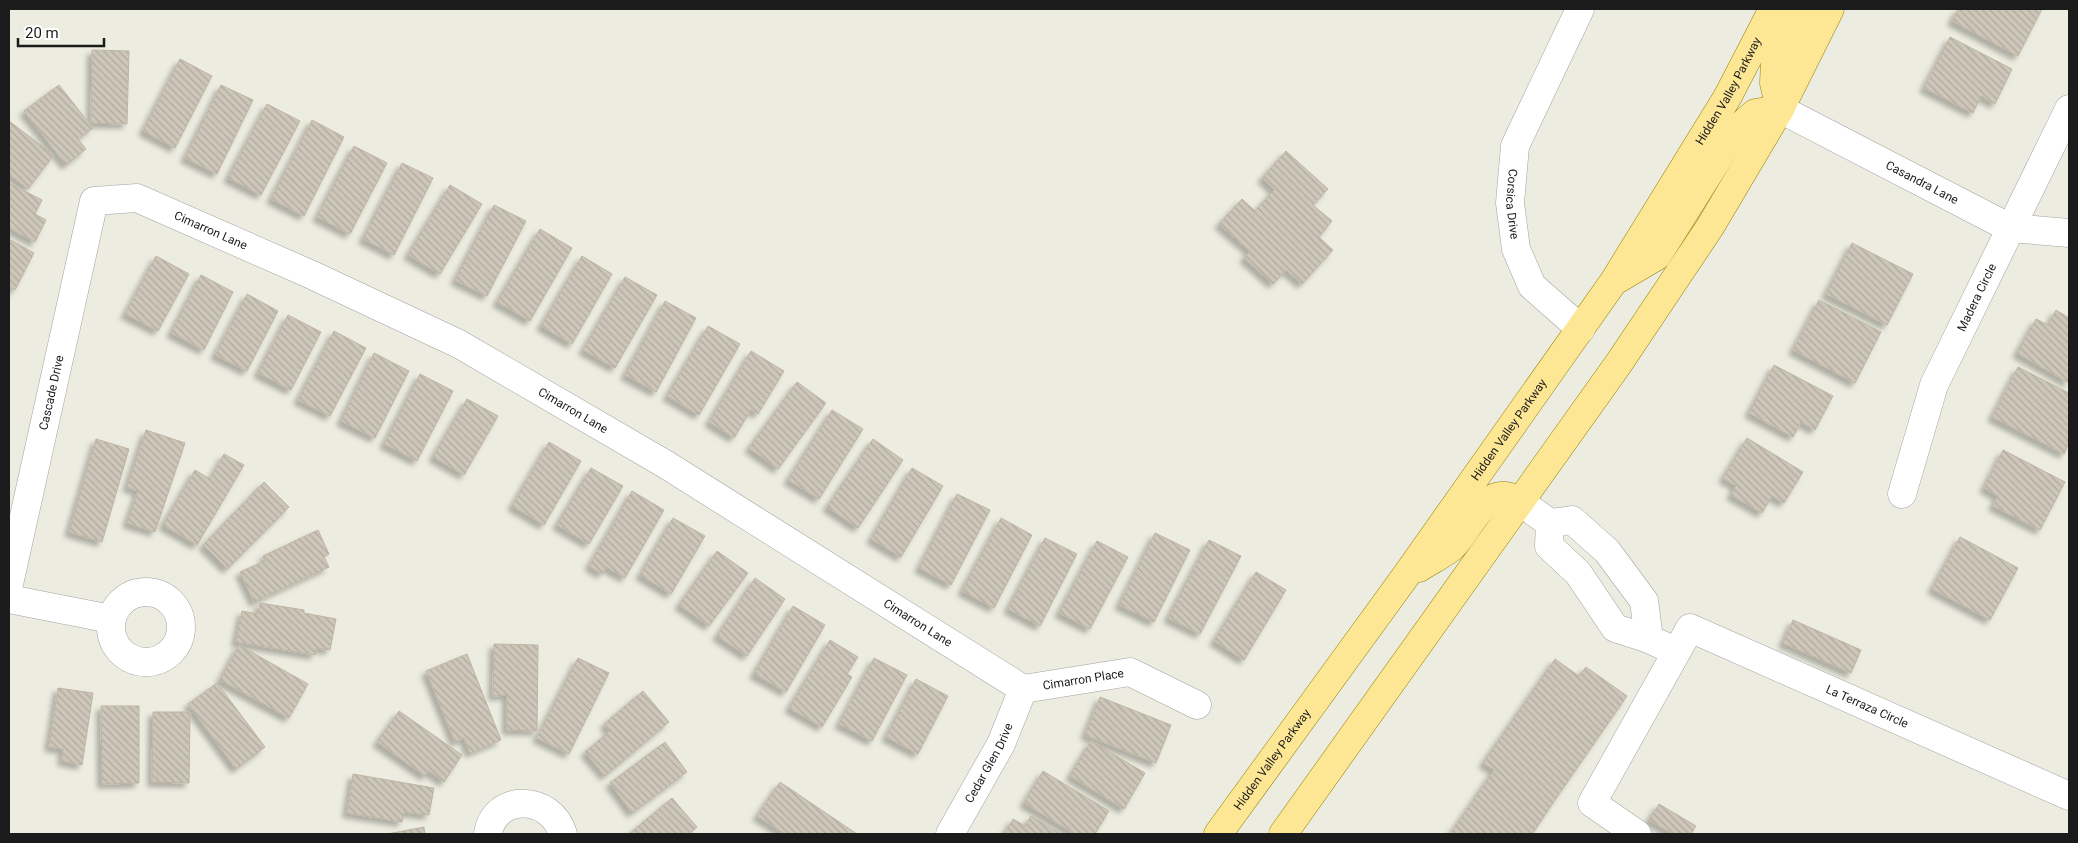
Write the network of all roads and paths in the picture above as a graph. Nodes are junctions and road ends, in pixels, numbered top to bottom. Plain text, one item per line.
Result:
1 (1580, 9) edge
2 (1773, 9) edge
3 (1800, 9) edge
4 (1830, 9) edge
5 (1780, 109) junction
6 (2069, 109) edge
7 (94, 200) joint
8 (2010, 228) junction
9 (2069, 233) edge
10 (1614, 281) junction
11 (1581, 329) junction
12 (1902, 494) dead end
13 (1520, 502) junction
14 (1550, 523) junction
15 (1405, 577) junction
16 (1629, 580) junction
17 (9, 584) edge
18 (9, 599) edge
19 (1601, 606) junction
20 (111, 619) dead end
21 (1649, 638) junction
22 (1676, 652) junction
23 (1023, 689) junction
24 (1197, 705) dead end
25 (2069, 796) edge
26 (488, 834) edge
27 (563, 834) edge
28 (950, 834) edge
29 (1218, 834) edge
30 (1283, 834) edge
31 (1637, 834) edge

1 - 11 street, Corsica Drive
2 - 10 main road, Hidden Valley Parkway
3 - 5 main road
4 - 5 main road
5 - 8 street, Casandra Lane
5 - 10 main road
5 - 13 main road
6 - 8 street, Madera Circle
7 - 17 street, Cascade Drive
7 - 23 street, Cimarron Lane
8 - 9 street, Casandra Lane
8 - 12 street, Madera Circle
10 - 11 main road, Hidden Valley Parkway
11 - 15 main road, Hidden Valley Parkway
13 - 14 street
13 - 15 main road
13 - 30 main road
14 - 16 street
14 - 19 street
15 - 29 main road, Hidden Valley Parkway
16 - 19 street
16 - 21 street
18 - 20 street
19 - 21 street
21 - 22 street
22 - 25 street, La Terraza Circle
22 - 31 street, La Terraza Circle
23 - 24 street, Cimarron Place
23 - 28 street, Cedar Glen Drive
26 - 27 street

